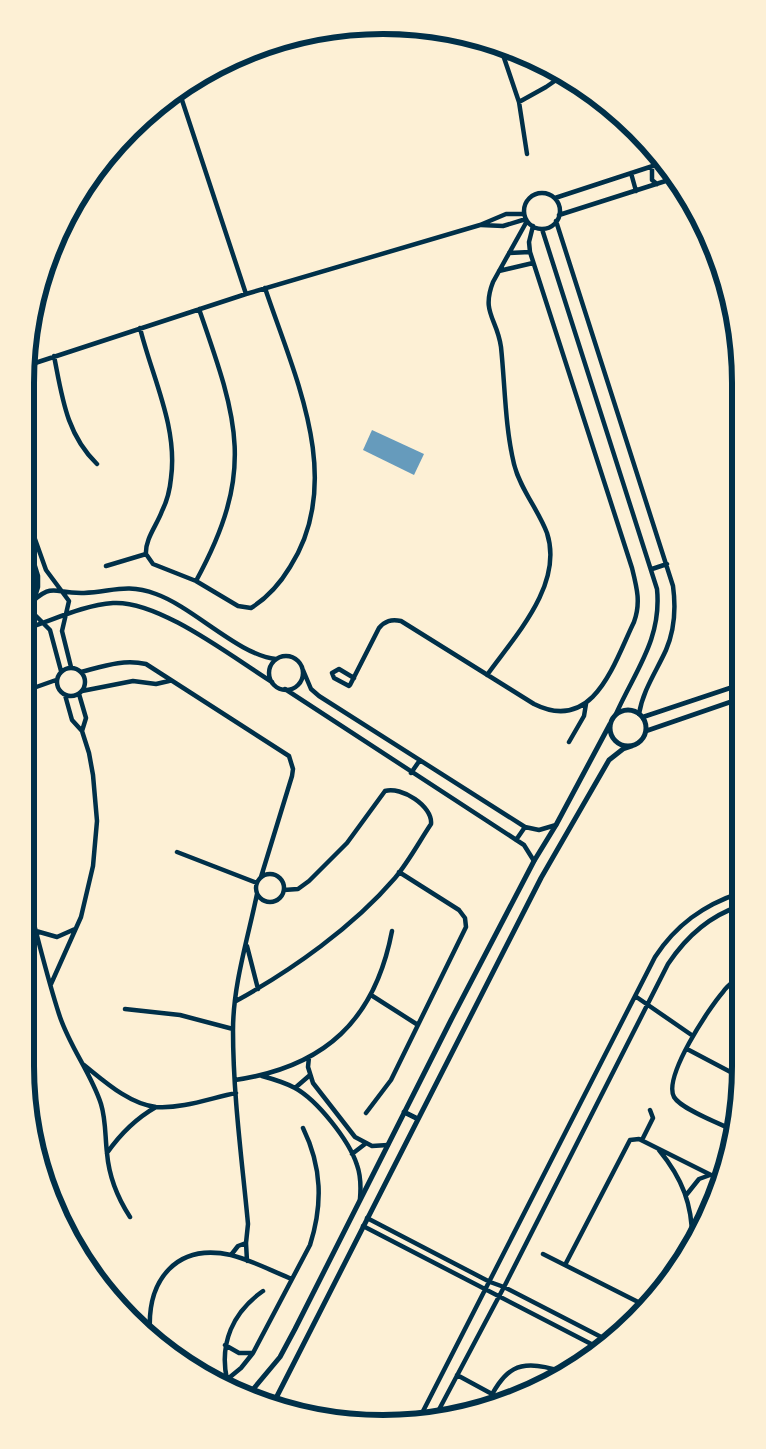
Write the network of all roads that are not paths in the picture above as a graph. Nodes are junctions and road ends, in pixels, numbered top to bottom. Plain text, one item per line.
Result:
1 (503, 55) edge
2 (556, 80) edge
3 (181, 98) edge
4 (519, 102) junction
5 (527, 154) dead end
6 (656, 165) edge
7 (652, 167) junction
8 (631, 173) junction
9 (667, 181) edge
10 (657, 184) junction
11 (636, 191) junction
12 (555, 198) junction
13 (559, 216) junction
14 (526, 218) junction
15 (556, 221) junction
16 (480, 225) junction
17 (533, 226) junction
18 (542, 229) junction
19 (509, 252) junction
20 (530, 252) junction
21 (533, 263) junction
22 (499, 271) junction
23 (265, 288) junction
24 (246, 294) junction
25 (200, 309) junction
26 (140, 328) junction
27 (54, 356) junction
28 (34, 363) edge
29 (97, 464) dead end
30 (34, 539) edge
31 (146, 554) junction
32 (34, 563) edge
33 (667, 564) junction
34 (106, 566) dead end
35 (652, 569) junction
36 (196, 581) junction
37 (59, 589) junction
38 (36, 597) junction
39 (34, 601) edge
40 (34, 615) edge
41 (65, 616) junction
42 (43, 623) junction
43 (34, 626) edge
44 (66, 650) junction
45 (57, 653) junction
46 (276, 659) junction
47 (71, 668) junction
48 (302, 670) junction
49 (62, 671) junction
50 (81, 672) junction
51 (487, 675) junction
52 (354, 678) junction
53 (56, 680) junction
54 (169, 681) junction
55 (272, 682) junction
56 (34, 688) edge
57 (732, 688) edge
58 (285, 689) junction
59 (80, 692) junction
60 (65, 695) junction
61 (732, 701) edge
62 (586, 704) junction
63 (616, 714) junction
64 (641, 716) junction
65 (610, 724) junction
66 (82, 731) junction
67 (646, 731) junction
68 (569, 742) dead end
69 (632, 746) junction
70 (420, 760) junction
71 (411, 772) junction
72 (556, 825) junction
73 (525, 827) junction
74 (516, 840) junction
75 (177, 852) dead end
76 (534, 861) junction
77 (399, 872) junction
78 (261, 877) junction
79 (257, 883) junction
80 (284, 890) junction
81 (258, 894) junction
82 (732, 897) edge
83 (732, 910) edge
84 (34, 924) edge
85 (76, 928) junction
86 (36, 931) junction
87 (392, 931) dead end
88 (247, 945) junction
89 (732, 983) edge
90 (51, 984) junction
91 (258, 988) junction
92 (371, 995) junction
93 (635, 996) junction
94 (236, 1001) junction
95 (647, 1002) junction
96 (125, 1009) dead end
97 (418, 1025) junction
98 (233, 1028) junction
99 (694, 1036) junction
100 (686, 1049) junction
101 (309, 1057) junction
102 (81, 1062) junction
103 (732, 1073) edge
104 (310, 1075) junction
105 (261, 1076) junction
106 (235, 1080) junction
107 (295, 1088) junction
108 (236, 1093) junction
109 (156, 1107) junction
110 (650, 1110) dead end
111 (404, 1112) junction
112 (366, 1113) dead end
113 (418, 1119) junction
114 (344, 1124) junction
115 (727, 1127) edge
116 (303, 1128) dead end
117 (336, 1130) junction
118 (351, 1132) junction
119 (342, 1139) junction
120 (642, 1140) junction
121 (365, 1144) junction
122 (388, 1145) junction
123 (657, 1148) junction
124 (107, 1153) junction
125 (352, 1154) junction
126 (710, 1175) junction
127 (714, 1177) edge
128 (687, 1194) junction
129 (360, 1199) junction
130 (130, 1217) dead end
131 (367, 1218) junction
132 (363, 1226) junction
133 (691, 1229) edge
134 (246, 1243) junction
135 (543, 1254) dead end
136 (231, 1255) junction
137 (247, 1261) junction
138 (565, 1265) junction
139 (292, 1279) junction
140 (490, 1282) junction
141 (504, 1287) junction
142 (486, 1289) junction
143 (263, 1291) dead end
144 (499, 1295) junction
145 (640, 1303) edge
146 (150, 1326) edge
147 (602, 1338) edge
148 (226, 1345) junction
149 (593, 1345) edge
150 (252, 1353) junction
151 (552, 1369) joint
152 (551, 1372) edge
153 (456, 1375) junction
154 (226, 1377) edge
155 (228, 1379) edge
156 (253, 1390) edge
157 (492, 1394) junction
158 (275, 1398) edge
159 (490, 1398) edge
160 (438, 1411) edge
161 (422, 1413) edge

1 - 4 street
2 - 4 street
3 - 24 street
4 - 5 street
6 - 7 street
7 - 8 street
7 - 10 street
8 - 11 street
8 - 12 street
9 - 10 street
10 - 11 street
11 - 13 street
12 - 13 street
12 - 14 street
13 - 15 street
14 - 16 street
14 - 16 street
14 - 17 street
14 - 19 street
15 - 18 street
15 - 33 street
16 - 23 street
17 - 18 street
17 - 20 street
18 - 35 street
19 - 20 street
19 - 22 street
20 - 21 street
21 - 22 street
21 - 62 street
22 - 51 street
23 - 24 street
23 - 36 street
24 - 25 street
25 - 26 street
25 - 36 street
26 - 27 street
26 - 31 street
27 - 28 street
27 - 29 street
30 - 37 street
31 - 34 street
31 - 36 street
32 - 38 street
33 - 35 street
33 - 64 street
35 - 63 street
37 - 38 street
37 - 41 street
37 - 46 street
38 - 39 street
40 - 42 street
41 - 42 street
41 - 44 street
41 - 55 street
42 - 43 street
42 - 45 street
44 - 45 street
44 - 47 street
45 - 49 street
46 - 48 street
46 - 55 street
47 - 49 street
47 - 50 street
48 - 58 street
48 - 70 street
49 - 53 street
50 - 54 street
50 - 59 street
51 - 52 street
51 - 62 street
52 - 52 street
53 - 56 street
53 - 60 street
54 - 59 street
54 - 78 street
55 - 58 street
57 - 64 street
58 - 71 street
59 - 60 street
59 - 66 street
60 - 66 street
61 - 67 street
62 - 68 street
63 - 64 street
63 - 65 street
64 - 67 street
65 - 69 street
65 - 72 street
66 - 85 street
67 - 69 street
69 - 113 street
70 - 71 street
70 - 73 street
71 - 74 street
72 - 73 street
72 - 76 street
73 - 74 street
74 - 76 street
75 - 79 street
76 - 111 street
77 - 80 street
77 - 91 street
77 - 97 street
78 - 79 street
78 - 80 street
79 - 81 street
80 - 81 street
81 - 88 street
82 - 93 street
83 - 95 street
84 - 86 street
85 - 86 street
85 - 90 street
86 - 90 street
87 - 92 street
88 - 91 street
88 - 94 street
89 - 99 street
90 - 102 street
91 - 94 street
92 - 97 street
92 - 101 street
93 - 95 street
93 - 140 street
94 - 98 street
95 - 99 street
95 - 141 street
96 - 98 street
97 - 112 street
98 - 106 street
99 - 100 street
100 - 103 street
100 - 115 street
101 - 104 street
101 - 105 street
102 - 109 street
102 - 124 street
104 - 107 street
104 - 114 street
105 - 106 street
105 - 107 street
106 - 108 street
107 - 117 street
108 - 109 street
108 - 134 street
109 - 124 street
110 - 120 street
111 - 113 street
111 - 122 street
113 - 131 street
114 - 117 street
114 - 118 street
116 - 139 street
117 - 119 street
118 - 119 street
118 - 121 street
119 - 125 street
120 - 123 street
120 - 138 street
121 - 122 street
121 - 125 street
122 - 129 street
123 - 126 street
123 - 128 street
124 - 130 street
125 - 129 street
126 - 127 street
126 - 128 street
128 - 133 street
129 - 156 street
131 - 132 street
131 - 140 street
132 - 142 street
132 - 158 street
134 - 136 street
134 - 137 street
135 - 138 street
136 - 137 street
136 - 146 street
137 - 139 street
138 - 145 street
139 - 150 street
140 - 141 street
140 - 142 street
141 - 144 street
141 - 147 street
142 - 144 street
142 - 161 street
143 - 148 street
144 - 149 street
144 - 153 street
148 - 150 street
148 - 154 street
150 - 155 street
151 - 152 street
151 - 157 street
153 - 157 street
153 - 160 street
157 - 159 street

